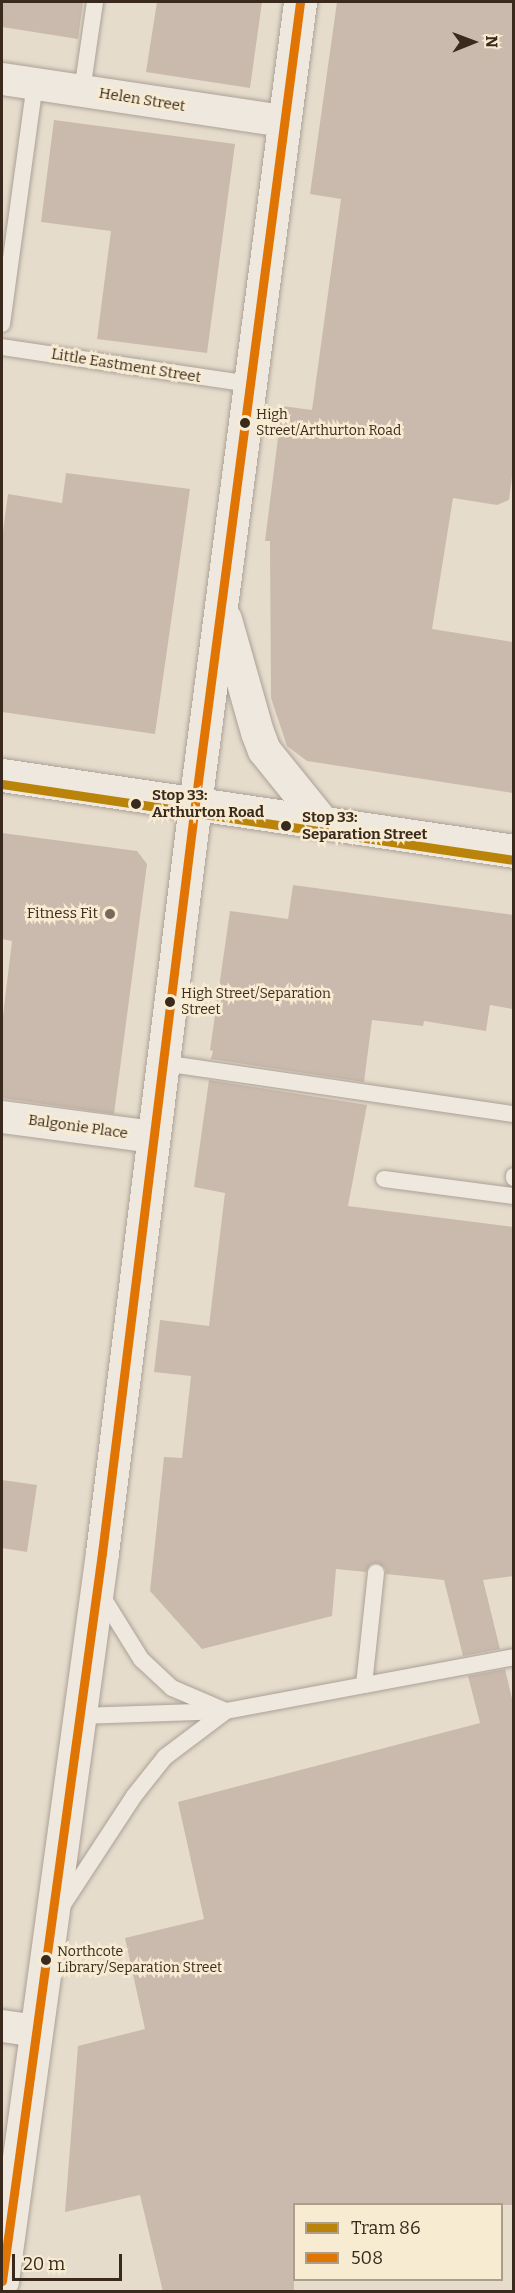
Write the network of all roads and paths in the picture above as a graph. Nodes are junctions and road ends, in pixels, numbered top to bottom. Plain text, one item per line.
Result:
1 (95, 2) edge
2 (300, 2) edge
3 (2, 79) edge
4 (34, 84) junction
5 (82, 91) junction
6 (284, 121) junction
7 (2, 324) edge
8 (2, 347) edge
9 (250, 384) junction
10 (221, 605) junction
11 (2, 775) edge
12 (196, 803) junction
13 (322, 822) junction
14 (513, 851) edge
15 (163, 1063) junction
16 (513, 1114) edge
17 (2, 1117) edge
18 (154, 1137) junction
19 (384, 1179) dead end
20 (513, 1196) edge
21 (376, 1573) dead end
22 (97, 1588) junction
23 (513, 1657) edge
24 (364, 1685) junction
25 (225, 1711) junction
26 (80, 1716) junction
27 (51, 1923) junction
28 (2, 2026) edge
29 (36, 2031) junction
30 (2, 2280) edge

1 - 5 lane
2 - 6 street
3 - 4 street, Helen Street
4 - 5 street, Helen Street
4 - 7 lane
5 - 6 street, Helen Street
6 - 9 street
8 - 9 lane, Little Eastment Street
9 - 10 street
10 - 12 street
10 - 13 street
11 - 12 street
12 - 13 street
12 - 15 street
13 - 14 street
15 - 16 lane
15 - 18 street
17 - 18 street, Balgonie Place
18 - 22 street
19 - 20 lane
21 - 24 lane
22 - 25 lane
22 - 26 street
23 - 24 lane
24 - 25 lane
25 - 26 lane
25 - 27 lane
26 - 27 street
27 - 29 street
28 - 29 street
29 - 30 street

